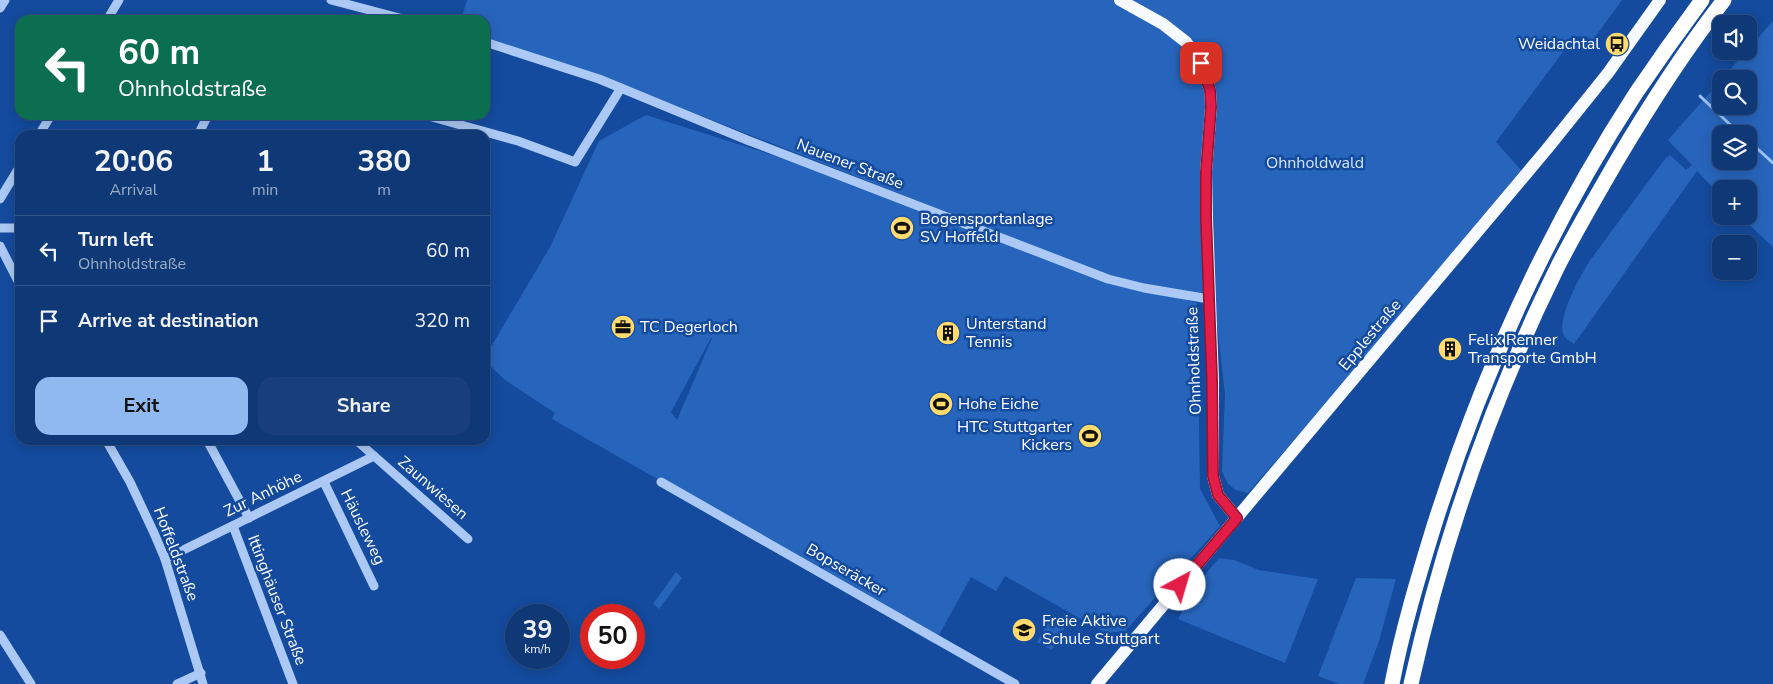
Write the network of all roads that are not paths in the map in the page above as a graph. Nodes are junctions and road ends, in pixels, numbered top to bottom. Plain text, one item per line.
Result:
1 (5, 0) edge
2 (119, 0) edge
3 (331, 0) edge
4 (1120, 0) edge
5 (1660, 0) edge
6 (1702, 0) edge
7 (1724, 0) edge
8 (0, 8) edge
9 (110, 15) edge
10 (388, 15) edge
11 (490, 44) edge
12 (621, 88) junction
13 (443, 120) edge
14 (479, 130) edge
15 (490, 133) edge
16 (15, 174) edge
17 (0, 199) edge
18 (0, 228) edge
19 (15, 228) edge
20 (0, 246) edge
21 (15, 275) edge
22 (1209, 299) junction
23 (109, 445) edge
24 (210, 445) edge
25 (362, 445) edge
26 (374, 456) junction
27 (324, 482) junction
28 (661, 482) dead end
29 (249, 518) junction
30 (1237, 518) junction
31 (233, 526) junction
32 (468, 539) dead end
33 (165, 558) junction
34 (374, 586) dead end
35 (0, 635) edge
36 (201, 673) junction
37 (31, 684) edge
38 (177, 684) edge
39 (203, 684) edge
40 (293, 684) edge
41 (1015, 684) edge
42 (1097, 684) edge
43 (1392, 684) edge
44 (1410, 684) edge

1 - 8 street
2 - 9 street
3 - 10 street
4 - 22 main road, Ohnholdstraße
5 - 30 main road, Epplestraße
6 - 43 highway
7 - 44 highway
11 - 12 street, Nauener Straße
12 - 15 street
12 - 22 street, Nauener Straße
13 - 14 street
16 - 17 street
18 - 19 street
20 - 21 street
22 - 30 main road, Ohnholdstraße
23 - 33 street, Hoffeldstraße
24 - 29 street, Ittinghäuser Straße
25 - 26 street, Zaunwiesen
26 - 27 street, Zur Anhöhe
26 - 32 street, Zaunwiesen
27 - 29 street, Zur Anhöhe
27 - 34 street, Häusleweg
28 - 41 street, Bopseräcker
29 - 31 street, Zur Anhöhe
30 - 42 main road, Epplestraße
31 - 33 street, Zur Anhöhe
31 - 40 street, Ittinghäuser Straße
33 - 36 street, Hoffeldstraße
35 - 37 street
36 - 38 street
36 - 39 street, Hoffeldstraße

